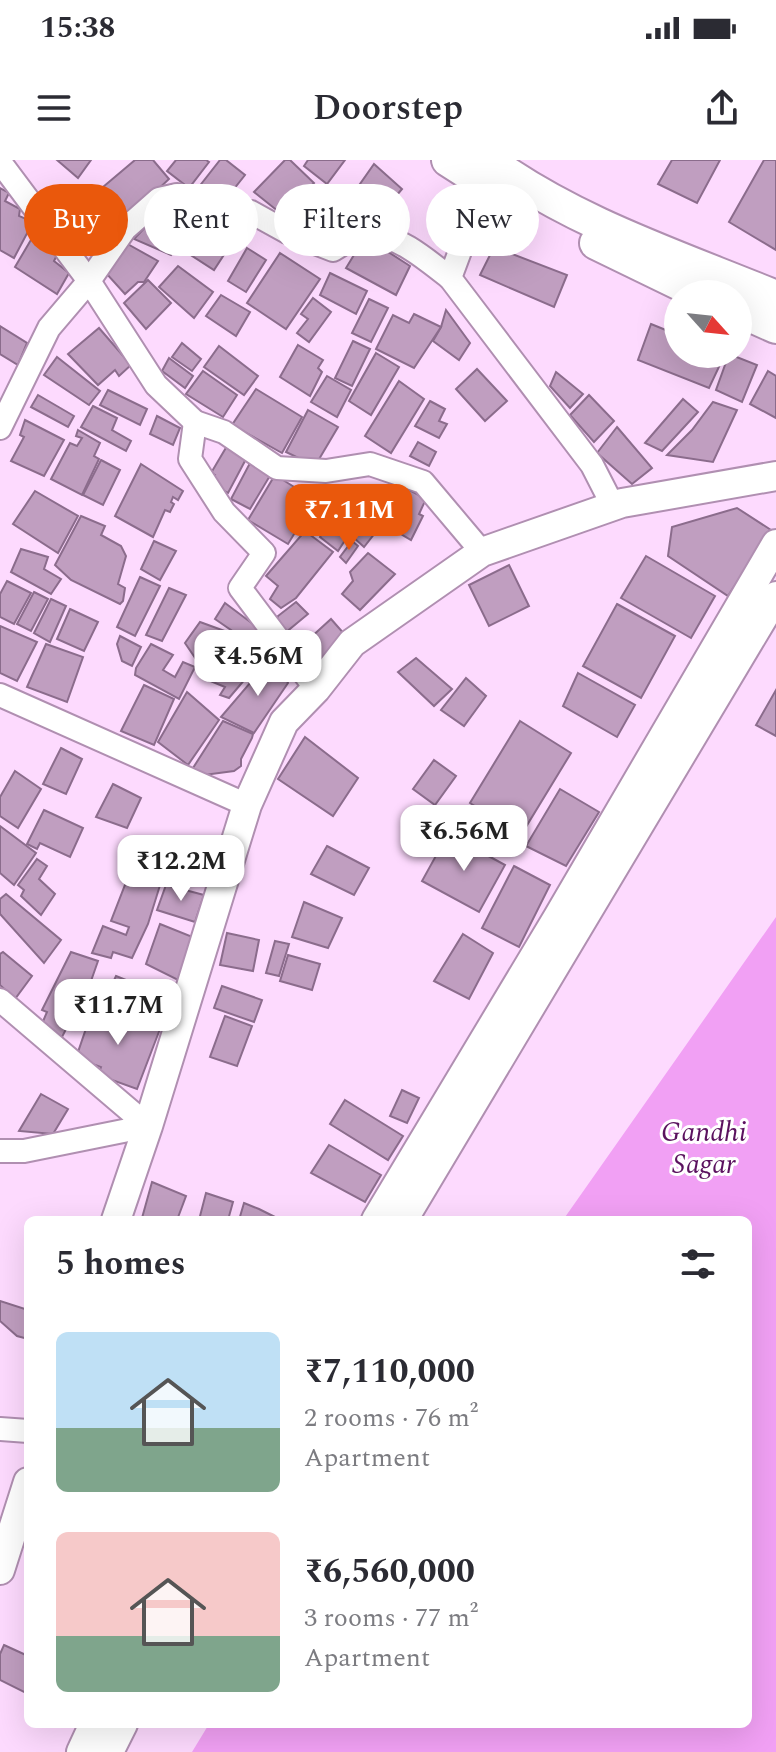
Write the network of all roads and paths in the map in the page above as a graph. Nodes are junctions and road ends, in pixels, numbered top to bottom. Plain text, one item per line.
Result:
1 (448, 160) edge
2 (0, 162) edge
3 (505, 172) edge
4 (450, 278) junction
5 (670, 280) edge
6 (89, 281) junction
7 (776, 297) edge
8 (752, 316) edge
9 (776, 327) edge
10 (195, 422) junction
11 (0, 428) edge
12 (776, 476) edge
13 (613, 506) junction
14 (776, 544) edge
15 (482, 552) junction
16 (776, 596) edge
17 (316, 689) junction
18 (0, 695) edge
19 (247, 805) junction
20 (0, 1000) edge
21 (148, 1126) junction
22 (0, 1151) edge
23 (117, 1216) edge
24 (378, 1216) edge
25 (405, 1216) edge
26 (0, 1429) edge
27 (24, 1431) edge
28 (24, 1495) edge
29 (0, 1570) edge
30 (92, 1728) edge
31 (121, 1728) edge
32 (81, 1752) edge
33 (109, 1752) edge

1 - 3 main road
2 - 6 street
3 - 4 street
3 - 5 main road
3 - 7 main road
4 - 6 street
4 - 13 street
6 - 10 street
6 - 11 street
8 - 9 main road
10 - 15 street
10 - 17 street
12 - 13 street
13 - 15 street
14 - 24 street
15 - 17 street
16 - 25 street
17 - 19 street
18 - 19 street
19 - 21 street
20 - 21 street
21 - 22 street
21 - 23 street
26 - 27 street
28 - 29 street
30 - 32 street
31 - 33 street

